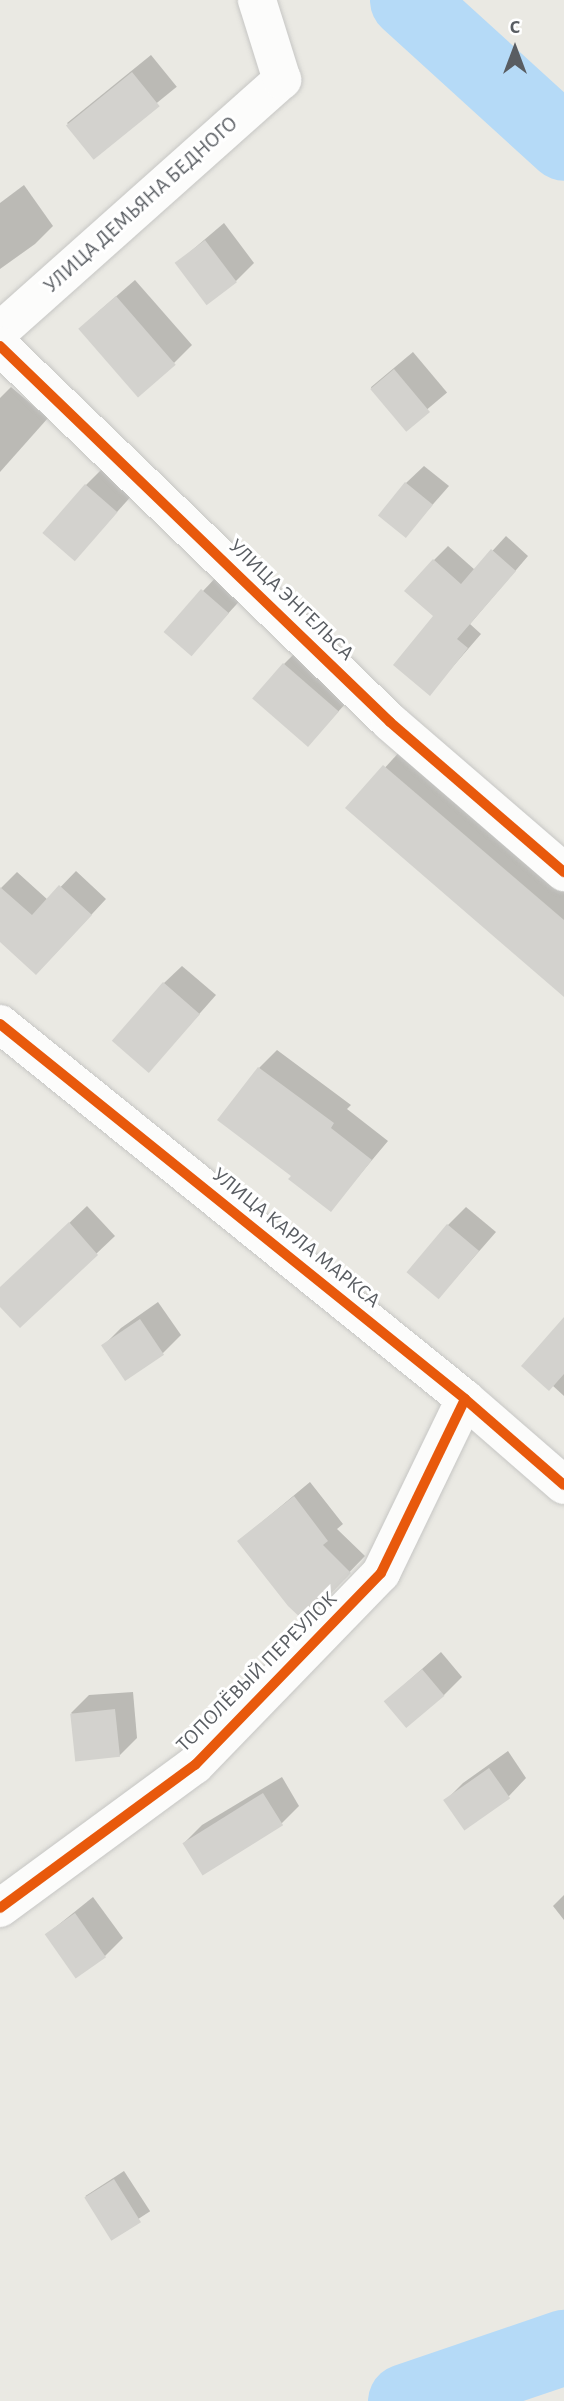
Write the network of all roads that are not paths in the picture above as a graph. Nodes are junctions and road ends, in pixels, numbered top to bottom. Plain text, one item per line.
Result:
1 (257, 0) edge
2 (0, 331) edge
3 (0, 346) edge
4 (564, 872) edge
5 (0, 1024) edge
6 (465, 1399) junction
7 (564, 1485) edge
8 (0, 1908) edge

1 - 2 street, УЛИЦА ДЕМЬЯНА БЕДНОГО
3 - 4 street, УЛИЦА ЭНГЕЛЬСА
5 - 6 street, УЛИЦА КАРЛА МАРКСА
6 - 7 street, УЛИЦА КАРЛА МАРКСА
6 - 8 street, ТОПОЛЁВЫЙ ПЕРЕУЛОК

